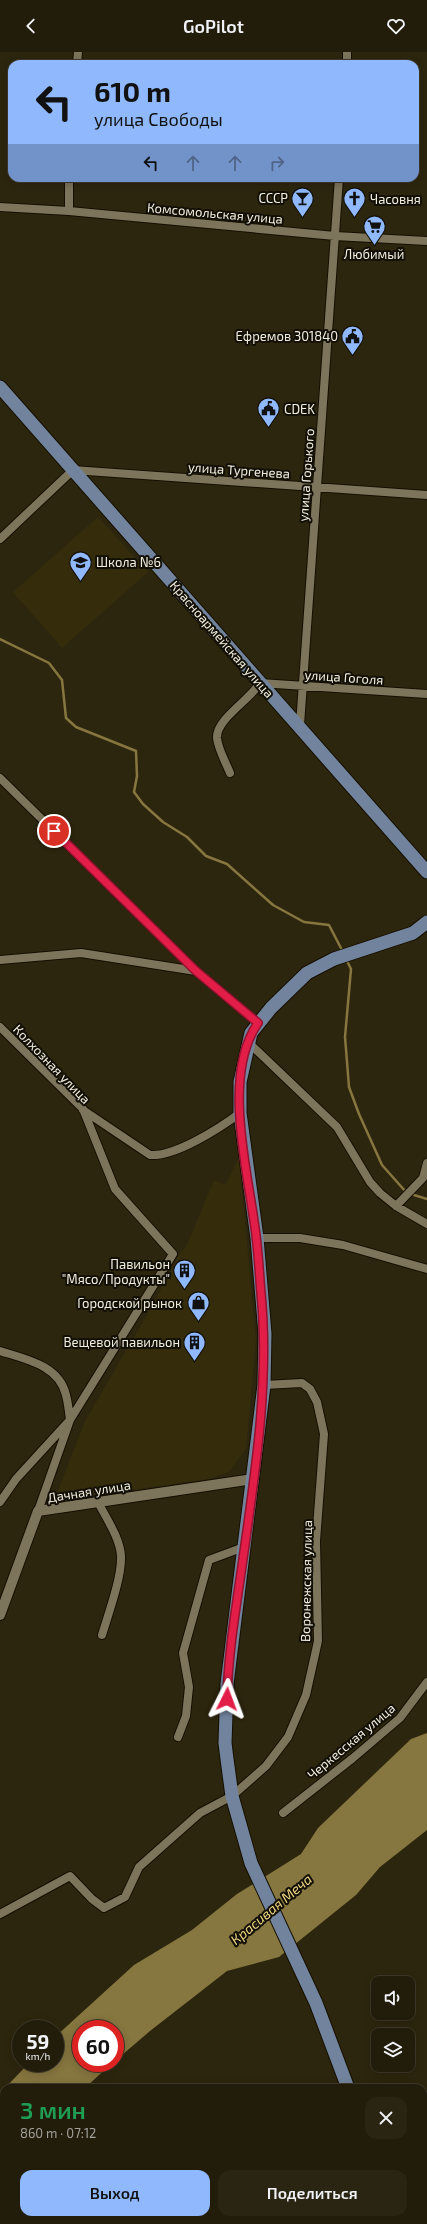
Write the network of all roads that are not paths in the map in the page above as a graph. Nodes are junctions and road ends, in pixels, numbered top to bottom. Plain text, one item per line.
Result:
1 (70, 182) edge
2 (339, 182) edge
3 (0, 207) edge
4 (69, 211) junction
5 (335, 236) junction
6 (427, 241) edge
7 (0, 387) edge
8 (73, 470) junction
9 (317, 487) junction
10 (427, 495) edge
11 (0, 540) edge
12 (260, 683) junction
13 (302, 686) junction
14 (427, 694) edge
15 (300, 726) junction
16 (230, 773) dead end
17 (0, 778) edge
18 (427, 872) edge
19 (427, 922) edge
20 (427, 933) edge
21 (412, 934) junction
22 (0, 960) edge
23 (196, 971) junction
24 (258, 1023) junction
25 (0, 1027) edge
26 (248, 1042) junction
27 (83, 1110) junction
28 (240, 1113) junction
29 (427, 1163) edge
30 (396, 1206) junction
31 (427, 1224) edge
32 (257, 1238) junction
33 (427, 1269) edge
34 (0, 1351) edge
35 (264, 1385) junction
36 (70, 1420) junction
37 (253, 1479) junction
38 (0, 1502) edge
39 (98, 1502) junction
40 (38, 1511) junction
41 (244, 1547) junction
42 (0, 1616) edge
43 (102, 1635) dead end
44 (427, 1682) edge
45 (178, 1737) dead end
46 (232, 1796) junction
47 (283, 1813) dead end
48 (0, 1914) edge
49 (347, 2084) edge

1 - 4 street
2 - 5 street, улица Горького
3 - 4 street, Комсомольская улица
4 - 5 street, Комсомольская улица
5 - 6 street, Комсомольская улица
5 - 9 street, улица Горького
7 - 8 main road, Красноармейская улица
8 - 9 street, улица Тургенева
8 - 11 street
8 - 12 main road, Красноармейская улица
9 - 10 street, улица Тургенева
9 - 13 street, улица Горького
12 - 13 street, улица Гоголя
12 - 15 main road, Красноармейская улица
12 - 16 street
13 - 14 street, улица Гоголя
13 - 15 street, улица Горького
15 - 18 main road, Красноармейская улица
17 - 23 street
19 - 21 main road
20 - 21 main road
21 - 24 main road
22 - 23 street
23 - 24 street
24 - 26 main road
25 - 27 street, Колхозная улица
26 - 28 main road
26 - 30 street
27 - 28 street
27 - 36 street, Колхозная улица
28 - 32 main road
29 - 30 street
30 - 31 street
32 - 33 street
32 - 35 main road
34 - 36 street
35 - 37 main road
35 - 46 street, Воронежская улица
36 - 38 street
36 - 40 street, Колхозная улица
37 - 39 street, Дачная улица
37 - 41 main road
39 - 40 street, Дачная улица
39 - 43 street
40 - 42 street, Дачная улица
41 - 45 street
41 - 46 main road
44 - 47 street, Черкесская улица
46 - 48 street, Воронежская улица
46 - 49 main road

